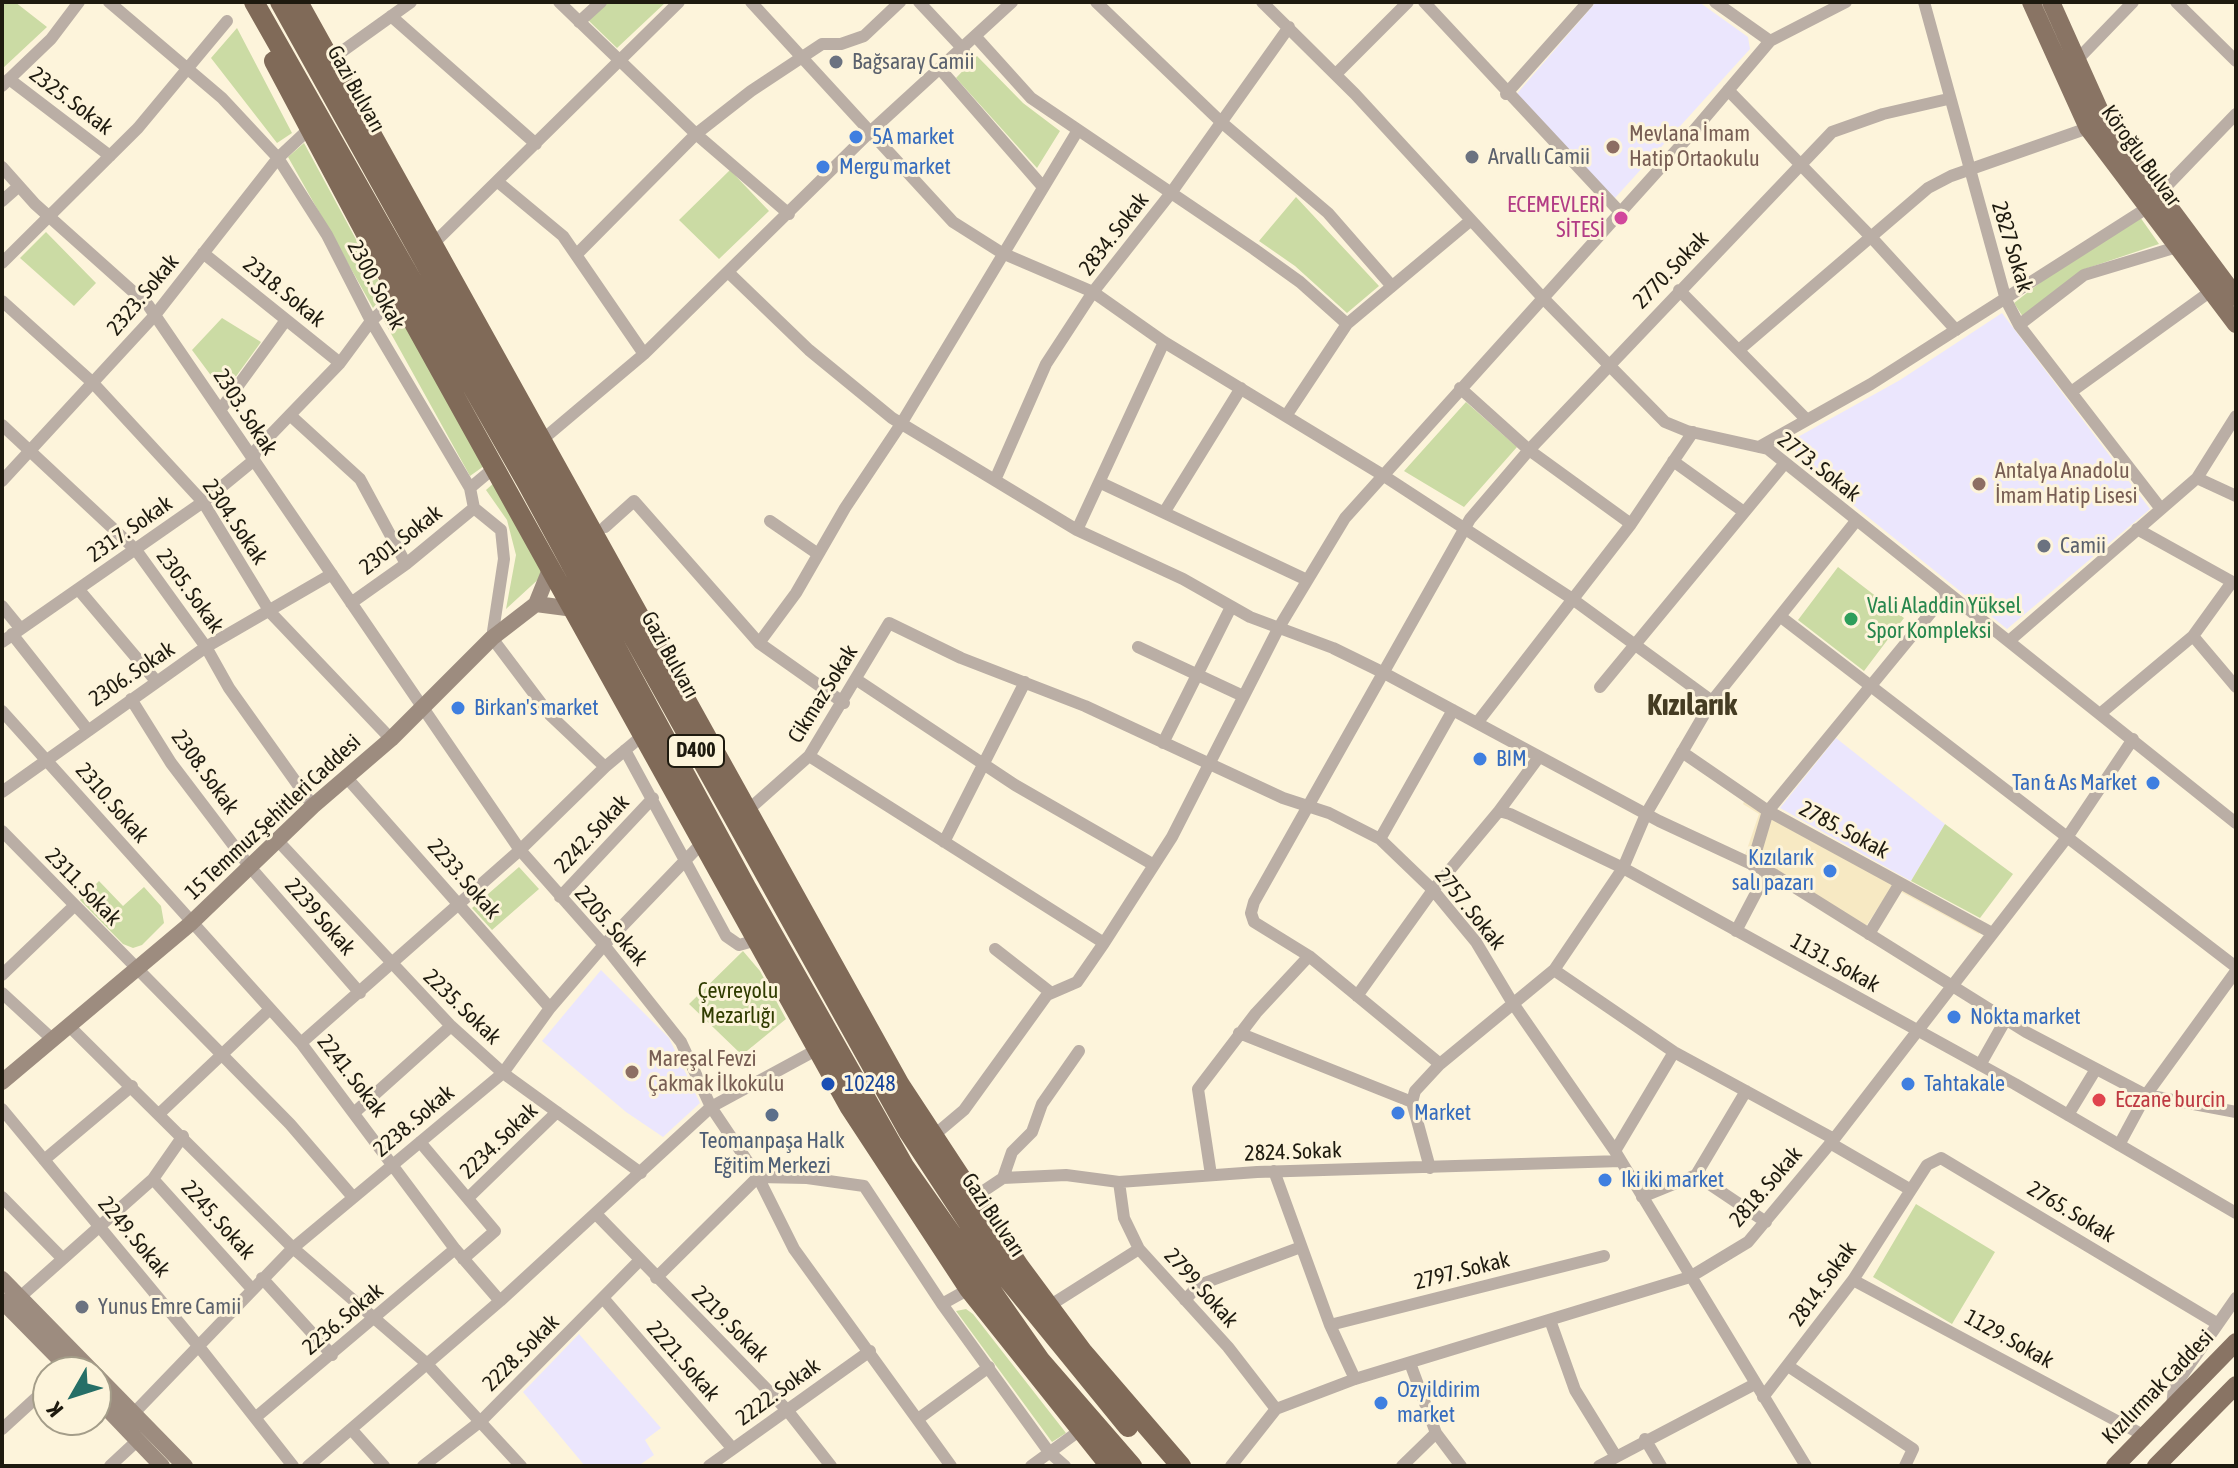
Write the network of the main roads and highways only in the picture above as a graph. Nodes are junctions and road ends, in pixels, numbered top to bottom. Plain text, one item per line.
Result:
1 (252, 2) edge
2 (280, 2) edge
3 (298, 2) edge
4 (2031, 2) edge
5 (2051, 2) edge
6 (2153, 202) junction
7 (2236, 297) edge
8 (2236, 324) edge
9 (551, 567) junction
10 (536, 604) junction
11 (574, 609) junction
12 (2, 1082) edge
13 (2, 1279) edge
14 (2, 1301) edge
15 (2236, 1342) edge
16 (54, 1356) edge
17 (78, 1356) edge
18 (2236, 1385) edge
19 (112, 1390) edge
20 (112, 1413) edge
21 (162, 1466) edge
22 (185, 1466) edge
23 (1110, 1466) edge
24 (1132, 1466) edge
25 (1163, 1466) edge
26 (1181, 1466) edge
27 (2115, 1466) edge
28 (2157, 1466) edge

1 - 9 highway
1 - 24 highway, Gazi Bulvarı / D400
2 - 25 highway, Gazi Bulvarı / D400
3 - 26 highway
4 - 6 main road, Köroğlu Bulvar
5 - 6 main road, Köroğlu Bulvar
6 - 7 main road, Köroğlu Bulvar
6 - 8 main road, Köroğlu Bulvar
9 - 10 main road
9 - 11 highway
10 - 11 main road
10 - 12 main road, 15 Temmuz Şehitleri Caddesi
11 - 23 highway
13 - 17 main road
14 - 16 main road
15 - 27 main road, Kızılırmak Caddesi
18 - 28 main road
19 - 22 main road
20 - 21 main road

